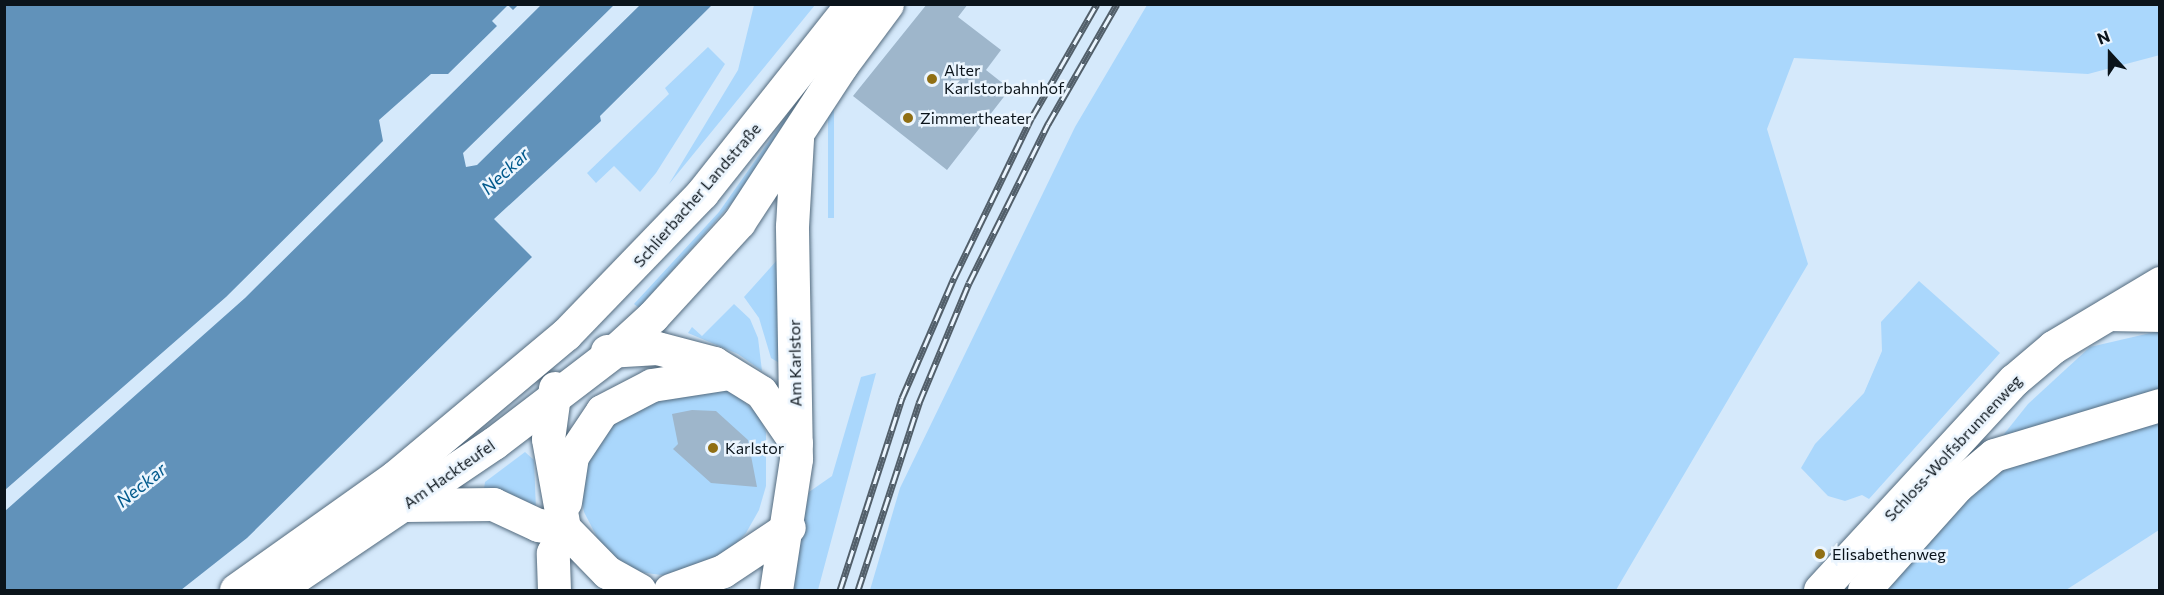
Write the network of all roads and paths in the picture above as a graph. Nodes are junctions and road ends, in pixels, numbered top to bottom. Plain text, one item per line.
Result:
1 (852, 4) edge
2 (887, 4) edge
3 (797, 133) junction
4 (2160, 283) edge
5 (2109, 314) junction
6 (2160, 315) edge
7 (563, 347) junction
8 (617, 350) junction
9 (732, 372) junction
10 (554, 398) junction
11 (2160, 405) edge
12 (796, 443) junction
13 (405, 505) junction
14 (789, 526) junction
15 (564, 528) junction
16 (236, 591) edge
17 (276, 591) edge
18 (554, 591) edge
19 (639, 591) edge
20 (670, 591) edge
21 (776, 591) edge
22 (1820, 591) edge
23 (1864, 591) edge

1 - 7 main road, Schlierbacher Landstraße
2 - 3 main road
3 - 8 main road
3 - 12 main road, Am Karlstor
4 - 5 main road, Schloss-Wolfsbrunnenweg
5 - 6 main road
5 - 22 main road, Schloss-Wolfsbrunnenweg
7 - 8 main road
7 - 10 main road
7 - 16 main road, Am Hackteufel
8 - 9 main road
8 - 10 main road, Am Hackteufel
9 - 12 main road
9 - 15 main road
10 - 13 main road, Am Hackteufel
10 - 15 main road
11 - 23 main road
12 - 14 main road, Am Karlstor
13 - 15 main road
13 - 17 main road, Am Hackteufel
14 - 20 main road
14 - 21 main road, Am Karlstor
15 - 18 main road
15 - 19 main road

